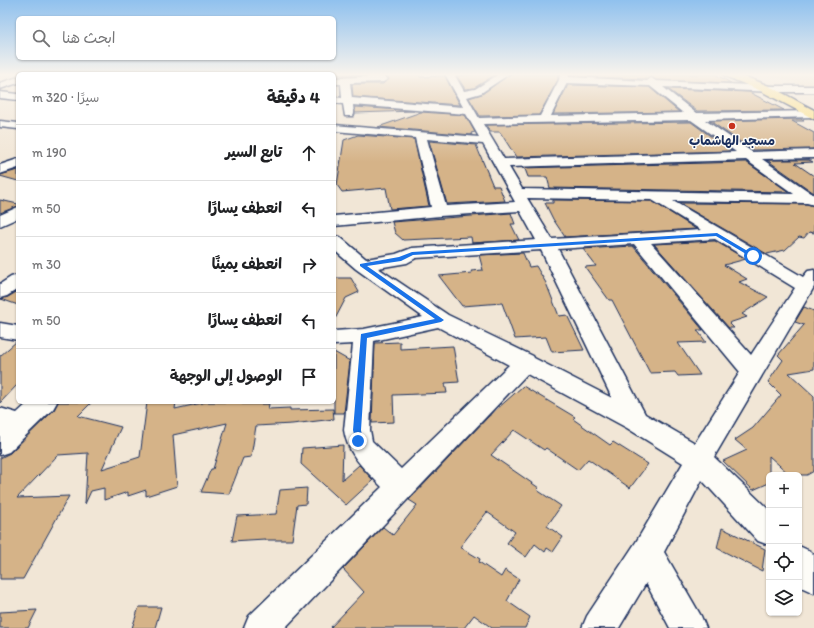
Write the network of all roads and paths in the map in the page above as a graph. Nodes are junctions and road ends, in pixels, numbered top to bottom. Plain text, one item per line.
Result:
1 (348, 103) edge
2 (380, 103) edge
3 (466, 103) edge
4 (472, 103) edge
5 (552, 103) edge
6 (678, 103) edge
7 (795, 103) edge
8 (800, 103) edge
9 (390, 104) joint
10 (421, 107) junction
11 (469, 109) junction
12 (814, 112) edge
13 (694, 116) junction
14 (544, 120) junction
15 (0, 124) edge
16 (16, 126) edge
17 (336, 128) edge
18 (352, 129) junction
19 (425, 136) junction
20 (488, 141) junction
21 (814, 154) edge
22 (747, 155) junction
23 (501, 163) junction
24 (16, 164) edge
25 (1, 169) edge
26 (653, 195) junction
27 (520, 200) junction
28 (812, 200) edge
29 (440, 212) junction
30 (16, 213) edge
31 (0, 221) edge
32 (336, 221) edge
33 (717, 234) junction
34 (638, 239) junction
35 (336, 243) edge
36 (547, 245) junction
37 (362, 265) junction
38 (810, 280) edge
39 (16, 282) edge
40 (0, 292) edge
41 (441, 320) junction
42 (0, 330) edge
43 (16, 333) edge
44 (364, 336) junction
45 (336, 338) edge
46 (525, 362) junction
47 (752, 371) junction
48 (41, 404) edge
49 (11, 421) edge
50 (636, 421) junction
51 (0, 444) edge
52 (699, 458) junction
53 (401, 488) junction
54 (766, 528) edge
55 (647, 554) junction
56 (802, 565) edge
57 (814, 577) edge
58 (261, 628) edge
59 (599, 628) edge
60 (689, 628) edge

1 - 18 street
2 - 9 street
3 - 11 street
4 - 11 street
5 - 14 street
6 - 13 street
7 - 12 main road
8 - 12 main road
9 - 10 street
10 - 11 street
10 - 19 street
11 - 14 street
11 - 20 street
12 - 13 street
13 - 14 street
13 - 22 street
15 - 16 street
17 - 18 street
18 - 19 street
19 - 20 street
19 - 29 street
20 - 23 street
21 - 22 street
22 - 23 street
22 - 28 street
23 - 27 street
24 - 25 street
26 - 27 street
26 - 28 street
26 - 33 street
27 - 29 street
27 - 36 street
29 - 32 street
30 - 31 street
33 - 34 street
33 - 38 street
34 - 36 street
34 - 47 street
35 - 37 street
36 - 37 street
36 - 50 street
37 - 41 street
38 - 47 street
39 - 40 street
41 - 44 street
41 - 46 street
42 - 43 street
44 - 45 street
44 - 53 street
46 - 50 street
46 - 53 street
47 - 52 street
48 - 49 street
49 - 51 street
50 - 52 street
52 - 54 street
52 - 55 street
53 - 58 street
55 - 59 street
55 - 60 street
56 - 57 street

